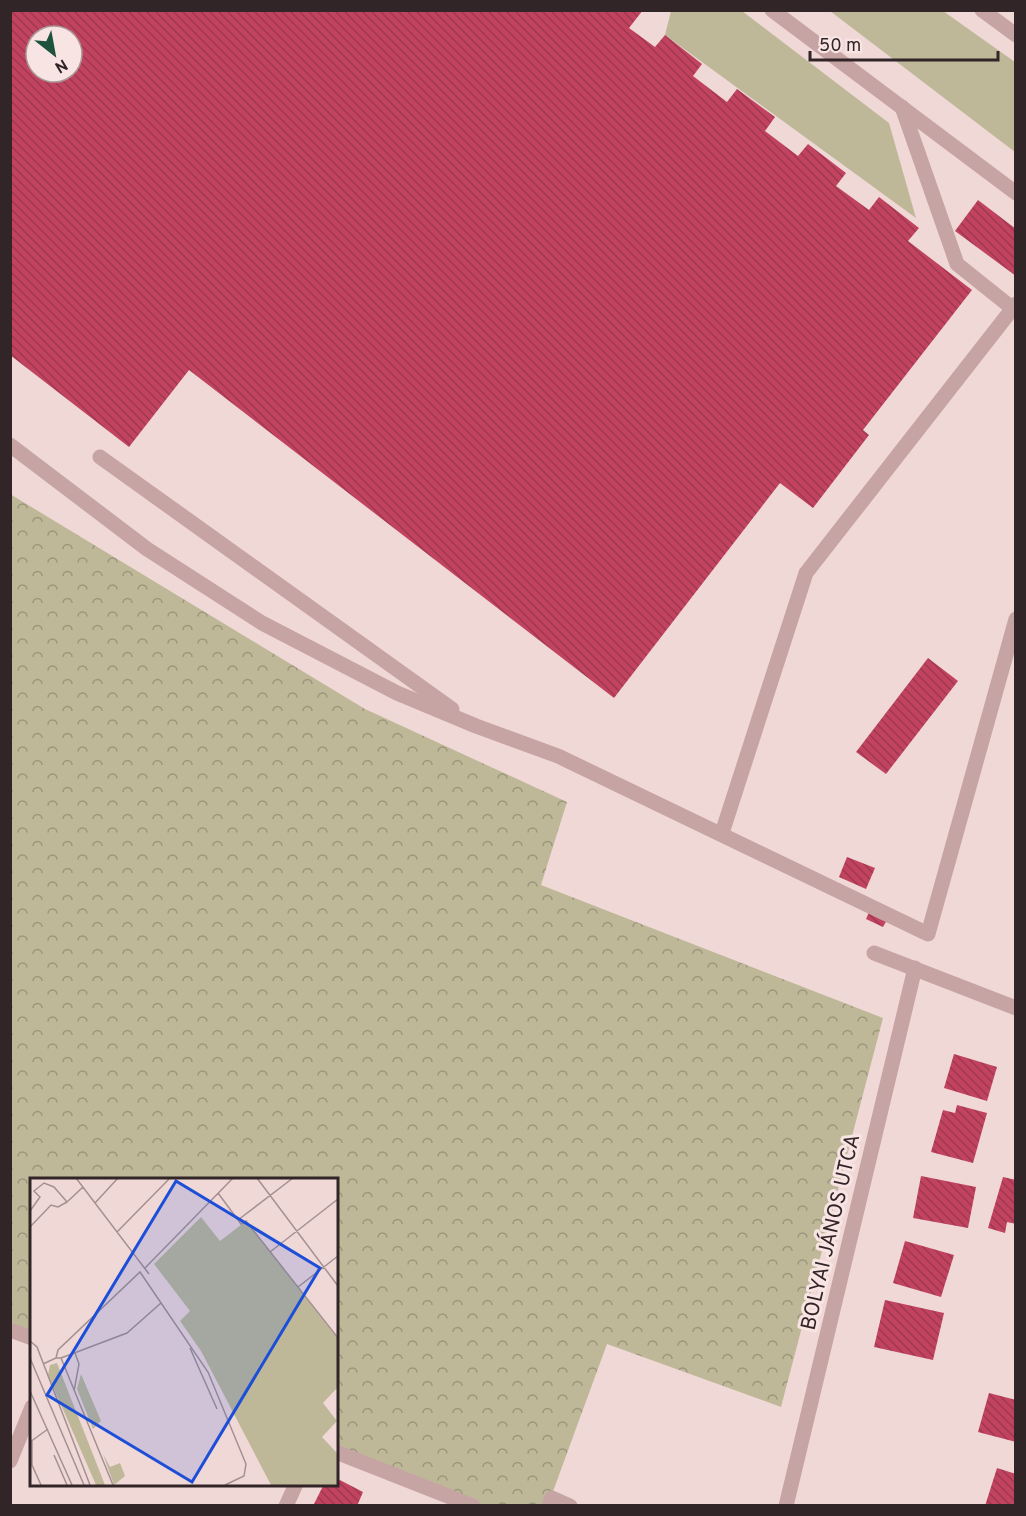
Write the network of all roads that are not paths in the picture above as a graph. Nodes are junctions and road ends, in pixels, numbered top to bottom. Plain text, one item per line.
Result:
1 (772, 10) edge
2 (982, 10) edge
3 (1016, 35) edge
4 (902, 107) junction
5 (1016, 193) edge
6 (1014, 306) edge
7 (10, 445) edge
8 (100, 458) dead end
9 (1016, 619) edge
10 (476, 726) junction
11 (722, 833) junction
12 (874, 953) dead end
13 (915, 968) junction
14 (1016, 1008) edge
15 (10, 1330) edge
16 (30, 1337) edge
17 (30, 1412) edge
18 (338, 1453) edge
19 (10, 1461) edge
20 (296, 1486) edge
21 (286, 1506) edge
22 (473, 1506) edge
23 (549, 1506) edge
24 (570, 1506) edge
25 (786, 1506) edge

1 - 4 street
2 - 3 street
4 - 5 street
4 - 6 street
6 - 11 street
7 - 10 street
8 - 10 street
9 - 11 street
10 - 11 street
12 - 13 street
13 - 14 street
13 - 25 street, BOLYAI JÁNOS UTCA
15 - 16 street
17 - 19 street
18 - 22 street
20 - 21 street
23 - 24 street

